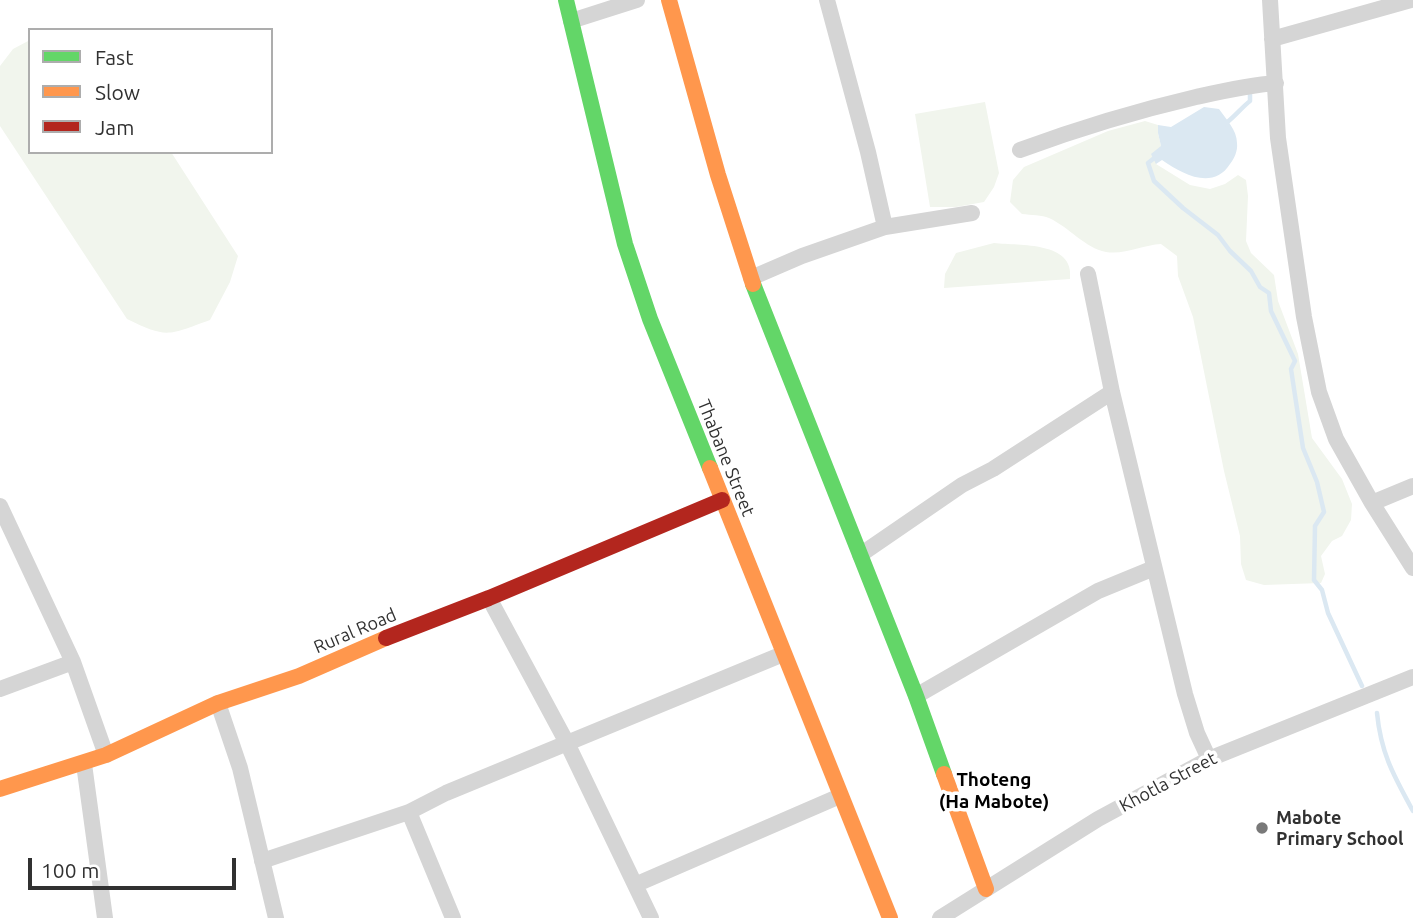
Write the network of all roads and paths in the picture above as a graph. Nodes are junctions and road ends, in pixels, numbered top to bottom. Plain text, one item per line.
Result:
1 (566, 0) edge
2 (637, 0) edge
3 (669, 0) edge
4 (827, 0) edge
5 (1270, 0) edge
6 (1412, 0) edge
7 (571, 21) junction
8 (1272, 38) junction
9 (1276, 83) junction
10 (1020, 150) dead end
11 (972, 213) dead end
12 (885, 227) junction
13 (1088, 274) dead end
14 (751, 278) junction
15 (1112, 392) junction
16 (1413, 486) edge
17 (722, 500) junction
18 (1372, 503) junction
19 (2, 514) edge
20 (860, 555) junction
21 (1154, 568) junction
22 (1413, 568) edge
23 (489, 598) junction
24 (783, 654) junction
25 (73, 662) junction
26 (1413, 677) edge
27 (1, 686) edge
28 (916, 696) junction
29 (218, 703) junction
30 (567, 743) junction
31 (106, 755) junction
32 (1209, 759) junction
33 (84, 764) junction
34 (0, 789) edge
35 (840, 796) junction
36 (409, 812) junction
37 (262, 861) junction
38 (637, 884) junction
39 (986, 889) junction
40 (105, 918) edge
41 (276, 918) edge
42 (453, 918) edge
43 (652, 918) edge
44 (890, 918) edge
45 (940, 918) edge

1 - 7 street, Thabane Street
2 - 7 street
3 - 14 street
4 - 12 street
5 - 8 street
6 - 8 street
7 - 17 street, Thabane Street
8 - 9 street
9 - 10 street
9 - 18 street
11 - 12 street
12 - 14 street
13 - 15 street
14 - 20 street
15 - 20 street
15 - 21 street
16 - 18 street
17 - 23 street, Rural Road
17 - 24 street, Thabane Street
18 - 22 street
19 - 25 street
20 - 28 street
21 - 28 street
21 - 32 street
23 - 29 street, Rural Road
23 - 30 street
24 - 30 street
24 - 35 street, Thabane Street
25 - 27 street
25 - 31 street
26 - 32 street, Khotla Street
28 - 39 street
29 - 31 street, Rural Road
29 - 37 street
30 - 36 street
30 - 38 street
31 - 33 street, Rural Road
32 - 39 street, Khotla Street
33 - 34 street, Rural Road
33 - 40 street
35 - 38 street
35 - 44 street, Thabane Street
36 - 37 street
36 - 42 street
37 - 41 street
38 - 43 street
39 - 45 street, Khotla Street

